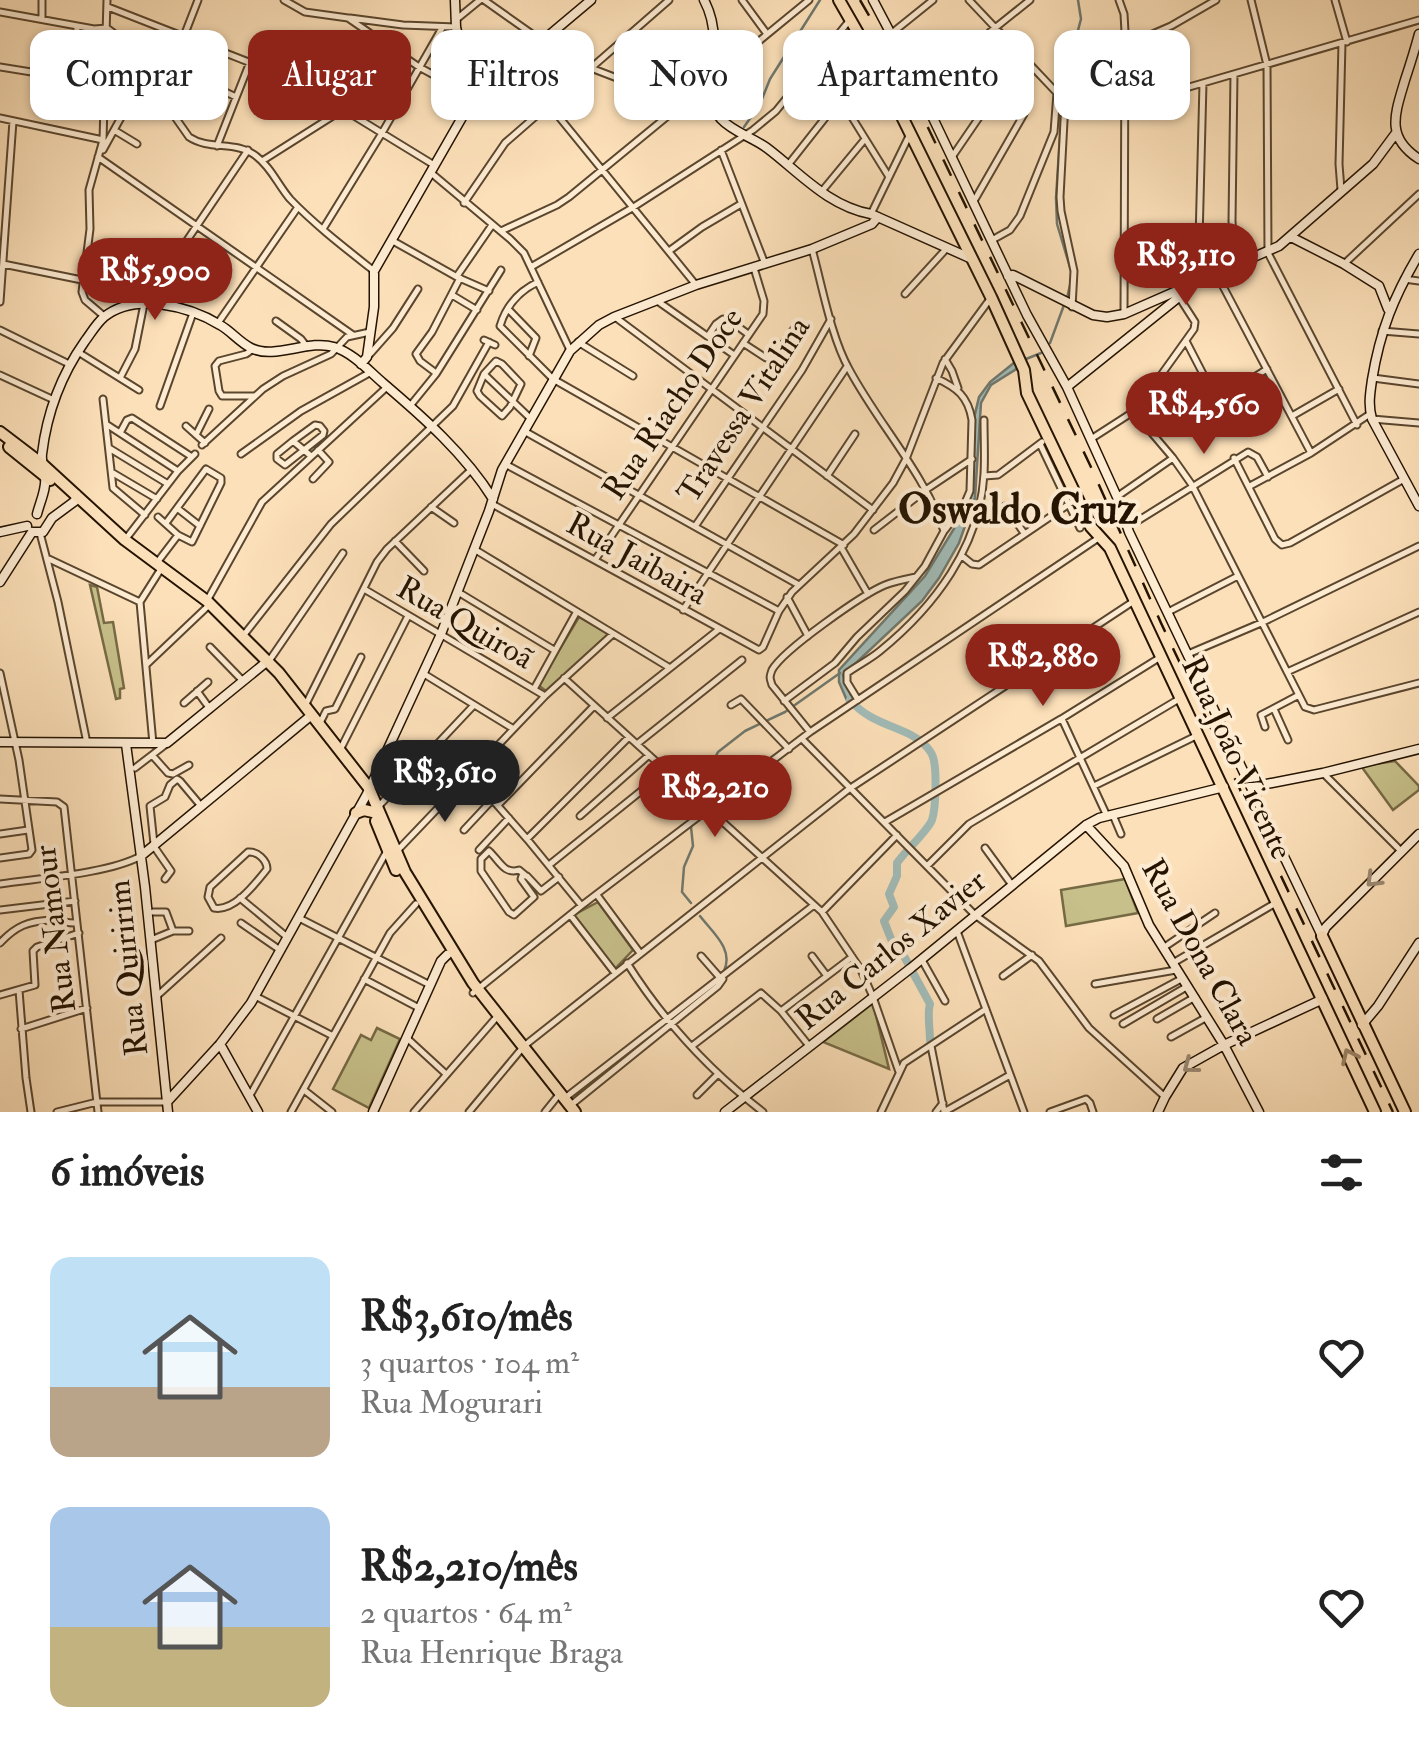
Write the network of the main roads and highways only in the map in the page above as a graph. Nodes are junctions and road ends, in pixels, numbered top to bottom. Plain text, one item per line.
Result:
1 (455, 0) edge
2 (591, 0) edge
3 (704, 0) edge
4 (840, 0) edge
5 (873, 0) edge
6 (457, 30) edge
7 (555, 30) edge
8 (1419, 34) edge
9 (459, 120) edge
10 (1396, 133) junction
11 (1384, 148) junction
12 (1407, 151) junction
13 (1419, 159) edge
14 (854, 211) junction
15 (879, 217) junction
16 (856, 228) junction
17 (1291, 237) junction
18 (971, 254) junction
19 (1419, 254) edge
20 (1013, 279) junction
21 (1404, 279) junction
22 (1379, 286) junction
23 (1177, 294) junction
24 (1150, 302) junction
25 (1389, 312) junction
26 (1157, 314) junction
27 (364, 361) junction
28 (1066, 387) junction
29 (0, 432) edge
30 (0, 440) edge
31 (43, 470) junction
32 (474, 471) junction
33 (498, 482) junction
34 (75, 498) junction
35 (492, 502) junction
36 (1419, 506) edge
37 (38, 514) junction
38 (47, 522) junction
39 (33, 530) junction
40 (1, 531) edge
41 (158, 568) junction
42 (0, 582) edge
43 (206, 605) junction
44 (266, 663) junction
45 (308, 718) junction
46 (0, 742) edge
47 (126, 744) junction
48 (1419, 749) edge
49 (368, 784) junction
50 (1224, 787) junction
51 (1251, 787) junction
52 (376, 810) junction
53 (356, 813) junction
54 (1086, 825) junction
55 (1419, 834) edge
56 (391, 851) junction
57 (141, 856) junction
58 (1322, 930) junction
59 (1419, 943) edge
60 (447, 955) junction
61 (475, 991) junction
62 (1323, 1000) junction
63 (1362, 1025) junction
64 (220, 1044) junction
65 (1224, 1045) junction
66 (522, 1048) junction
67 (567, 1105) edge
68 (168, 1107) edge
69 (258, 1112) edge
70 (372, 1112) edge
71 (725, 1112) edge
72 (1158, 1112) edge
73 (1259, 1112) edge
74 (1374, 1112) edge
75 (1404, 1112) edge

1 - 6 main road
2 - 7 main road
3 - 14 main road
4 - 18 main road, Rua João Vicente
5 - 20 main road
8 - 10 main road
9 - 27 main road
10 - 11 main road
10 - 12 main road
11 - 12 main road
11 - 17 main road
12 - 13 main road
14 - 15 main road
14 - 16 main road
15 - 16 main road
15 - 18 main road
16 - 33 main road
17 - 22 main road
17 - 23 main road
18 - 50 main road, Rua João Vicente
19 - 21 main road
20 - 24 main road
20 - 28 main road
21 - 22 main road
21 - 25 main road
22 - 25 main road
23 - 24 main road
23 - 26 main road
24 - 26 main road
25 - 36 main road
26 - 28 main road
27 - 31 main road
27 - 32 main road
28 - 51 main road
29 - 31 main road
30 - 31 main road
31 - 34 main road
31 - 37 main road
32 - 33 main road
32 - 35 main road
33 - 35 main road
34 - 38 main road
34 - 41 main road
34 - 41 main road
35 - 49 main road
37 - 38 main road
37 - 39 main road
38 - 39 main road
39 - 40 main road
39 - 42 main road
41 - 43 main road
43 - 44 main road
43 - 44 main road
44 - 45 main road
44 - 47 main road
44 - 49 main road
45 - 49 main road
45 - 57 main road, Rua Quiririm
46 - 47 main road
47 - 57 main road
48 - 51 main road
49 - 52 main road
49 - 53 main road
50 - 54 main road, Rua Carlos Xavier
50 - 62 main road, Rua João Vicente
51 - 58 main road
52 - 53 main road
52 - 56 main road
53 - 64 main road
54 - 65 main road, Rua Dona Clara
54 - 71 main road, Rua Carlos Xavier
55 -> 58 main road
56 - 60 main road
56 - 61 main road
57 - 68 main road, Rua Quiririm
58 - 63 main road
59 - 63 main road
60 - 61 main road
60 - 70 main road
61 - 66 main road
61 - 66 main road
62 - 65 main road
74 -> 62 main road, Rua João Vicente
63 - 75 main road
64 - 68 main road
64 - 69 main road
65 -> 72 main road
65 - 73 main road, Rua Dona Clara
66 - 67 main road

